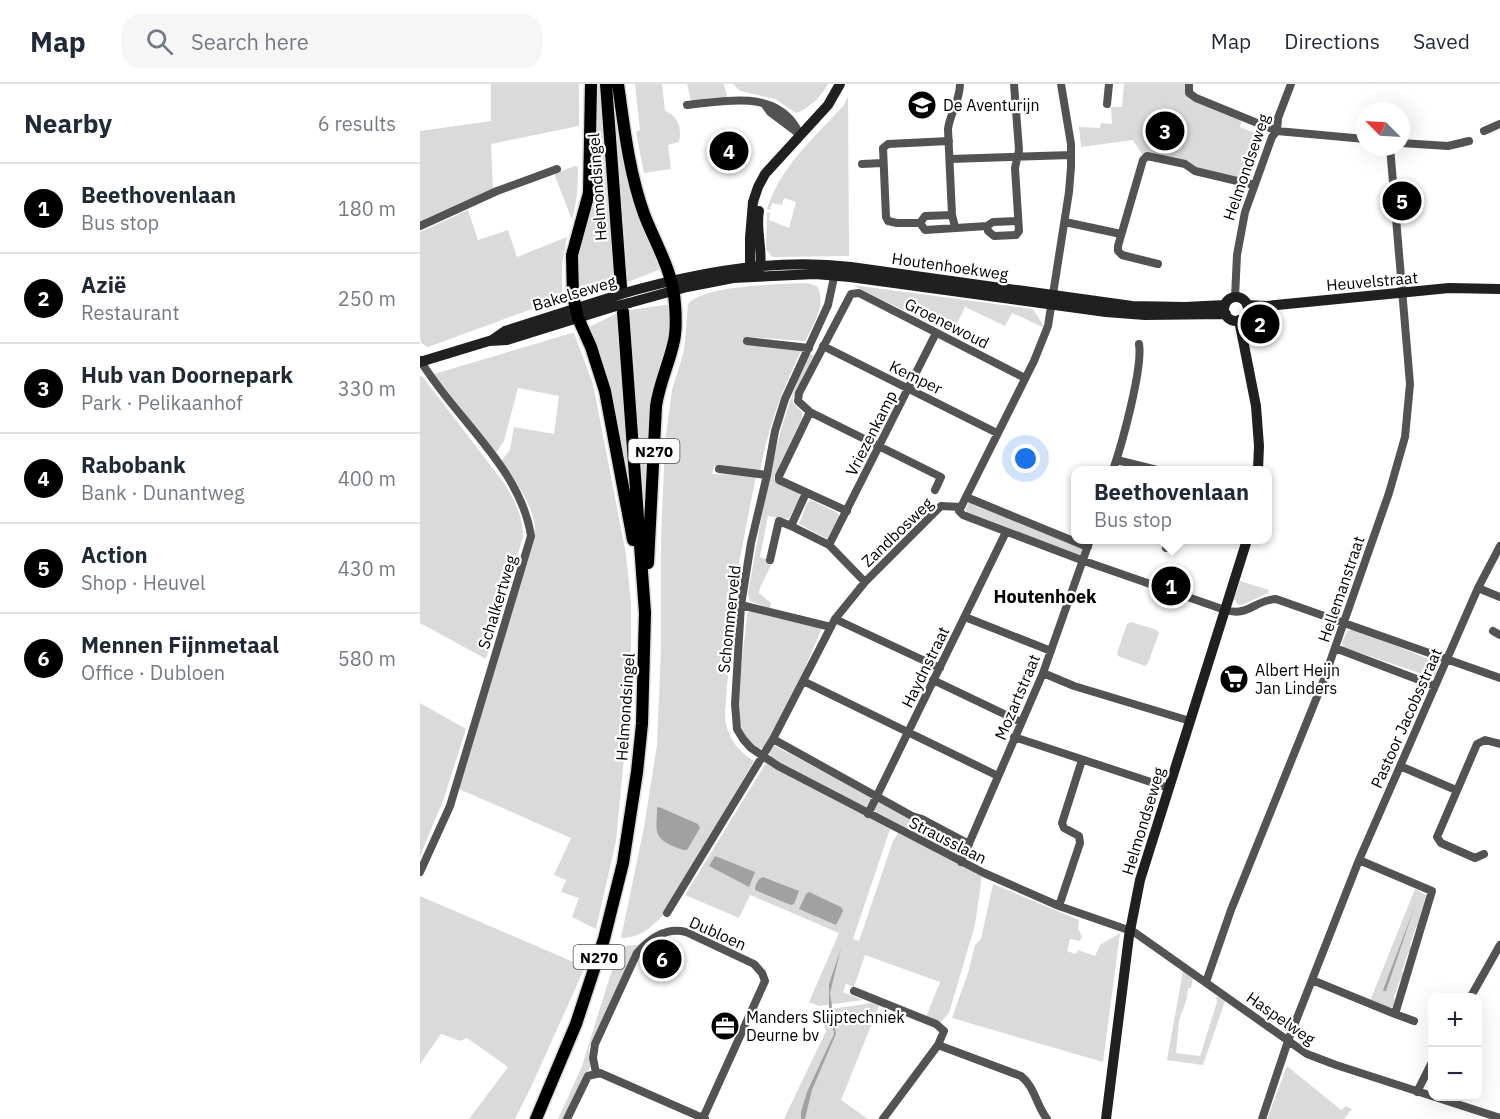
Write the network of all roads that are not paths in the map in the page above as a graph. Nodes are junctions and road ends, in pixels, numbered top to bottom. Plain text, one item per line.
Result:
1 (591, 84) edge
2 (606, 84) edge
3 (618, 84) edge
4 (840, 84) edge
5 (960, 84) edge
6 (1014, 84) edge
7 (1061, 84) edge
8 (1109, 84) edge
9 (1189, 84) edge
10 (1291, 84) edge
11 (1107, 104) dead end
12 (687, 105) dead end
13 (1500, 124) edge
14 (1277, 131) junction
15 (1485, 131) dead end
16 (800, 134) junction
17 (1356, 138) edge
18 (949, 141) junction
19 (1469, 141) dead end
20 (1410, 143) edge
21 (1071, 155) junction
22 (1391, 156) edge
23 (1017, 158) junction
24 (950, 159) junction
25 (862, 164) dead end
26 (883, 164) junction
27 (557, 169) dead end
28 (1254, 185) junction
29 (952, 215) junction
30 (1018, 220) junction
31 (1065, 222) junction
32 (920, 223) junction
33 (420, 226) edge
34 (987, 226) junction
35 (955, 227) junction
36 (1121, 234) junction
37 (1158, 264) dead end
38 (756, 270) junction
39 (836, 271) junction
40 (672, 286) junction
41 (1500, 288) edge
42 (1403, 294) junction
43 (1235, 297) junction
44 (622, 299) junction
45 (1053, 300) junction
46 (1247, 305) junction
47 (1225, 310) junction
48 (576, 313) junction
49 (1239, 320) junction
50 (936, 333) junction
51 (747, 341) dead end
52 (1139, 344) dead end
53 (824, 346) junction
54 (809, 348) junction
55 (420, 361) edge
56 (1025, 378) junction
57 (909, 388) junction
58 (810, 412) junction
59 (997, 433) junction
60 (880, 446) junction
61 (1117, 460) junction
62 (1115, 466) edge
63 (1139, 466) edge
64 (1258, 466) edge
65 (719, 469) dead end
66 (767, 475) junction
67 (935, 490) dead end
68 (806, 493) junction
69 (966, 498) junction
70 (961, 507) junction
71 (847, 512) junction
72 (791, 526) junction
73 (1006, 532) junction
74 (1071, 536) edge
75 (1089, 544) edge
76 (1168, 544) edge
77 (1246, 544) edge
78 (829, 545) junction
79 (1500, 546) edge
80 (1166, 549) dead end
81 (641, 559) junction
82 (770, 560) dead end
83 (1084, 561) junction
84 (1489, 567) junction
85 (1500, 570) edge
86 (865, 582) junction
87 (1478, 588) junction
88 (1500, 597) edge
89 (741, 605) junction
90 (1225, 610) junction
91 (645, 613) junction
92 (965, 617) junction
93 (835, 619) junction
94 (1343, 623) junction
95 (831, 627) junction
96 (1335, 648) junction
97 (1051, 651) junction
98 (1447, 660) junction
99 (940, 668) junction
100 (1043, 673) junction
101 (1500, 678) edge
102 (933, 680) junction
103 (803, 681) junction
104 (1436, 686) junction
105 (1190, 721) junction
106 (1021, 722) junction
107 (909, 732) junction
108 (1014, 737) junction
109 (773, 739) junction
110 (1500, 744) edge
111 (762, 756) junction
112 (1082, 760) junction
113 (1400, 765) junction
114 (998, 776) junction
115 (1169, 788) junction
116 (1456, 790) junction
117 (877, 797) junction
118 (868, 814) junction
119 (969, 844) junction
120 (1484, 854) dead end
121 (1359, 860) junction
122 (961, 862) junction
123 (420, 872) edge
124 (1059, 906) junction
125 (667, 913) dead end
126 (1130, 931) junction
127 (1500, 945) edge
128 (1312, 980) junction
129 (1206, 982) junction
130 (854, 991) dead end
131 (1473, 993) edge
132 (1395, 1014) junction
133 (1414, 1021) dead end
134 (1288, 1041) junction
135 (938, 1045) junction
136 (1428, 1070) edge
137 (596, 1073) junction
138 (546, 1092) junction
139 (1417, 1092) junction
140 (704, 1118) edge
141 (1500, 1118) edge
142 (529, 1119) edge
143 (536, 1119) edge
144 (567, 1119) edge
145 (883, 1119) edge
146 (1047, 1119) edge
147 (1106, 1119) edge
148 (1262, 1119) edge

1 - 48 main road, N270
2 - 44 main road, Helmondsingel / N270
3 - 40 main road, N270
4 - 16 street
5 - 18 street
6 - 23 street
7 - 21 street, Zandbosweg
8 - 11 street
9 - 14 street
10 - 14 street, Helmondseweg
12 - 16 street
13 - 15 street
14 - 17 street
14 - 28 street, Helmondseweg
16 - 38 street
18 - 24 street
18 - 26 street
19 - 20 street
21 - 23 street
21 - 31 street, Zandbosweg
22 - 42 street, Hellemanstraat
23 - 24 street
23 - 30 street
24 - 29 street
25 - 26 street
26 - 32 street
27 - 33 street
28 - 36 street
28 - 43 street, Helmondseweg
29 - 32 street
29 - 35 street
30 - 34 street
30 - 34 street
31 - 36 street
31 - 45 street, Zandbosweg
32 - 35 street
34 - 35 street
36 - 37 street
38 - 39 street, Houtenhoekweg
38 - 40 street, Houtenhoekweg
39 - 45 street, Houtenhoekweg
39 - 54 street, Schommerveld
40 - 44 street, Bakelseweg
40 - 91 main road, N270
41 - 42 street, Heuvelstraat
42 - 46 street, Heuvelstraat
42 - 94 street, Hellemanstraat
43 - 46 street
43 - 47 street
44 - 48 street, Bakelseweg
44 - 81 main road, Helmondsingel / N270
45 - 47 street, Houtenhoekweg
45 - 56 street, Zandbosweg
46 - 49 street
47 - 49 street
48 - 55 street, Bakelseweg
48 - 81 main road, N270
49 - 64 street
50 - 53 street, Groenewoud
50 - 56 street, Groenewoud
50 - 57 street, Vriezenkamp
51 - 54 street
52 - 61 street
53 - 57 street, Kemper
53 - 58 street
54 - 66 street, Schommerveld
55 - 123 street, Schalkertweg
56 - 59 street, Zandbosweg
57 - 59 street, Kemper
57 - 60 street, Vriezenkamp
58 - 60 street
58 - 68 street
59 - 69 street, Zandbosweg
60 - 67 street
60 - 71 street, Vriezenkamp
61 - 62 street
61 - 63 street
65 - 66 street
66 - 89 street, Schommerveld
68 - 71 street
68 - 72 street
69 - 70 street, Zandbosweg
69 - 74 street
70 - 73 street
70 - 86 street, Zandbosweg
71 - 78 street, Vriezenkamp
72 - 78 street
72 - 82 street
73 - 83 street
73 - 92 street, Haydnstraat
75 - 83 street, Mozartstraat
76 - 80 street
77 - 90 street, Helmondseweg
78 - 86 street
79 - 84 street, Pastoor Jacobsstraat
81 - 91 main road, Helmondsingel / N270
83 - 90 street
83 - 97 street, Mozartstraat
84 - 85 street
84 - 87 street, Pastoor Jacobsstraat
86 - 93 street, Zandbosweg
87 - 88 street
87 - 98 street, Pastoor Jacobsstraat
89 - 95 street
89 - 111 street, Schommerveld
90 - 94 street
90 - 105 street, Helmondseweg
91 - 138 main road, Helmondsingel / N270
92 - 97 street
92 - 99 street, Haydnstraat
93 - 95 street, Zandbosweg
93 - 99 street
94 - 96 street, Hellemanstraat
94 - 98 street
95 - 103 street, Zandbosweg
96 - 104 street
96 - 129 street, Hellemanstraat
97 - 100 street, Mozartstraat
98 - 101 street
98 - 104 street, Pastoor Jacobsstraat
99 - 102 street, Haydnstraat
100 - 105 street
100 - 106 street, Mozartstraat
102 - 106 street
102 - 107 street, Haydnstraat
103 - 107 street
103 - 109 street, Zandbosweg
104 - 113 street, Pastoor Jacobsstraat
105 - 115 street, Helmondseweg
106 - 108 street, Mozartstraat
107 - 114 street
107 - 117 street, Haydnstraat
108 - 112 street
108 - 114 street, Mozartstraat
109 - 111 street, Zandbosweg
109 - 117 street, Strausslaan
110 - 116 street
111 - 118 street, Strausslaan
111 - 125 street, Zandbosweg
112 - 115 street
112 - 124 street
113 - 116 street
113 - 121 street, Pastoor Jacobsstraat
114 - 119 street, Mozartstraat
115 - 126 street, Helmondseweg
116 - 120 street
117 - 118 street, Haydnstraat
117 - 119 street, Strausslaan
118 - 122 street, Strausslaan
119 - 122 street, Mozartstraat
121 - 128 street, Pastoor Jacobsstraat
121 - 132 street
122 - 124 street, Strausslaan
124 - 126 street, Strausslaan
126 - 129 street, Haspelweg
126 - 147 street, Helmondseweg
127 - 131 street
128 - 132 street
128 - 134 street, Pastoor Jacobsstraat
129 - 134 street, Haspelweg
130 - 135 street
132 - 133 street
134 - 139 street, Haspelweg
134 - 148 street, Pastoor Jacobsstraat
135 - 145 street
135 - 146 street
136 - 139 street
137 - 140 street
137 - 140 street, Dubloen
137 - 144 street
138 - 142 main road, Helmondsingel / N270
138 - 143 main road, Helmondsingel / N270
139 - 141 street, Haspelweg

